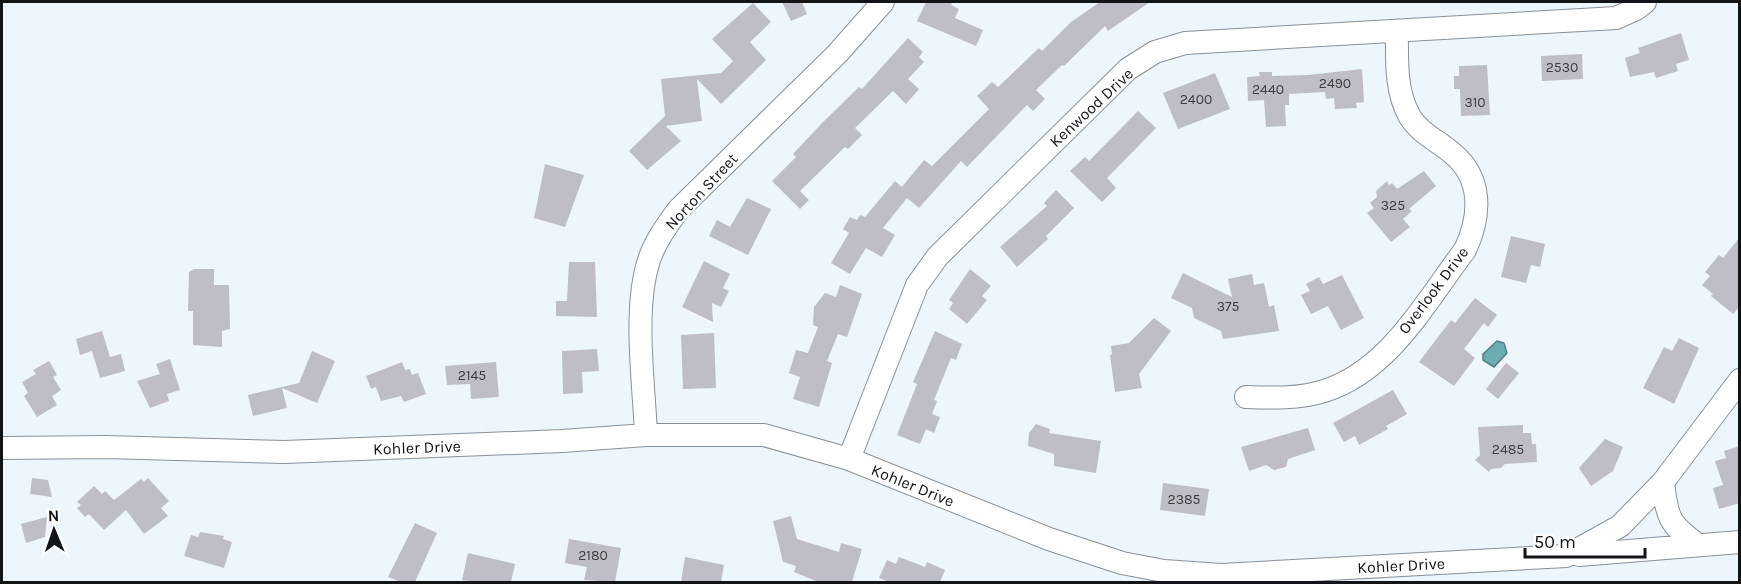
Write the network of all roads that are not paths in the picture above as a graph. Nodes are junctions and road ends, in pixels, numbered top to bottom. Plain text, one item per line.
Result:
1 (883, 2) edge
2 (1645, 2) edge
3 (1397, 31) junction
4 (1740, 380) edge
5 (1246, 397) dead end
6 (646, 435) junction
7 (2, 448) edge
8 (849, 459) junction
9 (1663, 482) junction
10 (1740, 542) edge
11 (1698, 545) junction
12 (1566, 556) junction

1 - 6 street, Norton Street
2 - 3 street, Kenwood Drive
3 - 5 street, Overlook Drive
3 - 8 street, Kenwood Drive
4 - 9 street, Kohler Drive
6 - 7 street, Kohler Drive
6 - 8 street, Kohler Drive
8 - 12 street, Kohler Drive
9 - 11 street
9 - 12 street, Kohler Drive
10 - 11 street
11 - 12 street

